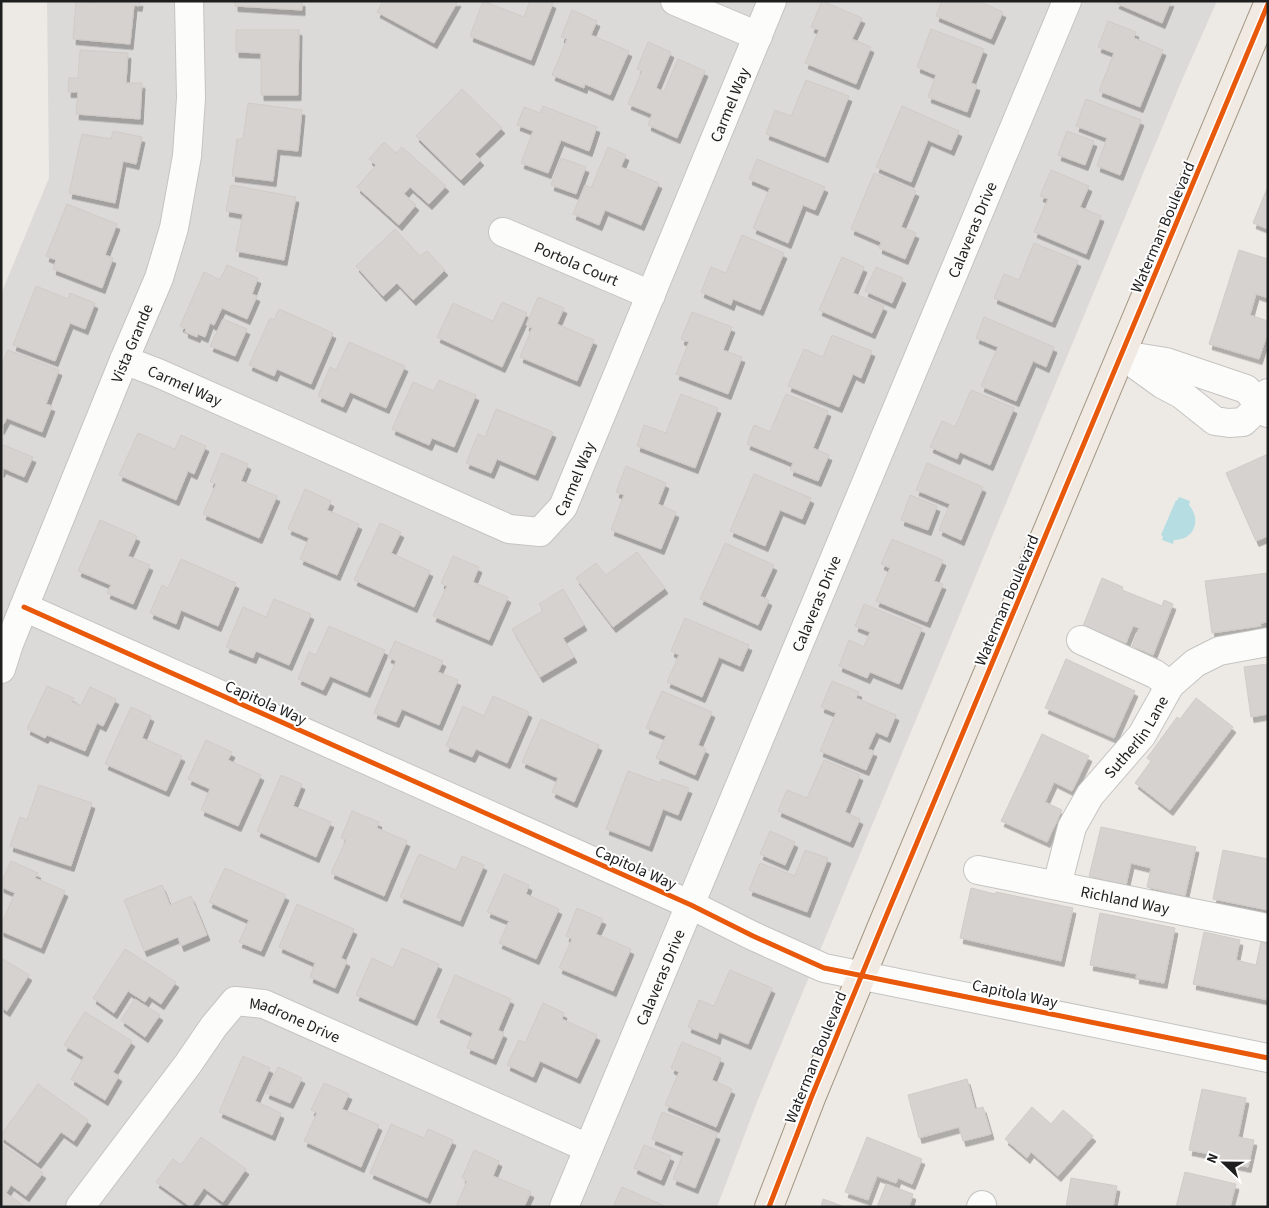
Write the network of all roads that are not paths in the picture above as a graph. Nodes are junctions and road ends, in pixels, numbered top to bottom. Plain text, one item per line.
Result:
1 (189, 1) edge
2 (675, 1) edge
3 (772, 1) edge
4 (1067, 1) edge
5 (1268, 4) edge
6 (758, 36) junction
7 (503, 232) dead end
8 (651, 295) junction
9 (1122, 355) junction
10 (124, 360) junction
11 (1266, 404) edge
12 (24, 607) junction
13 (1081, 640) dead end
14 (1268, 642) edge
15 (1, 669) edge
16 (1170, 685) junction
17 (978, 870) dead end
18 (1057, 885) junction
19 (690, 905) junction
20 (1268, 928) edge
21 (862, 975) junction
22 (1268, 1058) edge
23 (588, 1148) junction
24 (80, 1207) edge
25 (564, 1207) edge
26 (768, 1207) edge

1 - 10 street, Vista Grande
2 - 6 street
3 - 6 street, Carmel Way
4 - 19 street, Calaveras Drive
5 - 9 main road, Waterman Boulevard
6 - 8 street, Carmel Way
7 - 8 street, Portola Court
8 - 10 street, Carmel Way
9 - 11 street
9 - 11 street
9 - 21 main road, Waterman Boulevard
10 - 12 street, Vista Grande
12 - 15 street, Vista Grande
12 - 19 street, Capitola Way
13 - 16 street
14 - 16 street, Sutherlin Lane
16 - 18 street, Sutherlin Lane
17 - 18 street, Richland Way
18 - 20 street, Richland Way
19 - 21 street, Capitola Way
19 - 23 street, Calaveras Drive
21 - 22 street, Capitola Way
21 - 26 main road, Waterman Boulevard
23 - 24 street, Madrone Drive
23 - 25 street, Calaveras Drive

